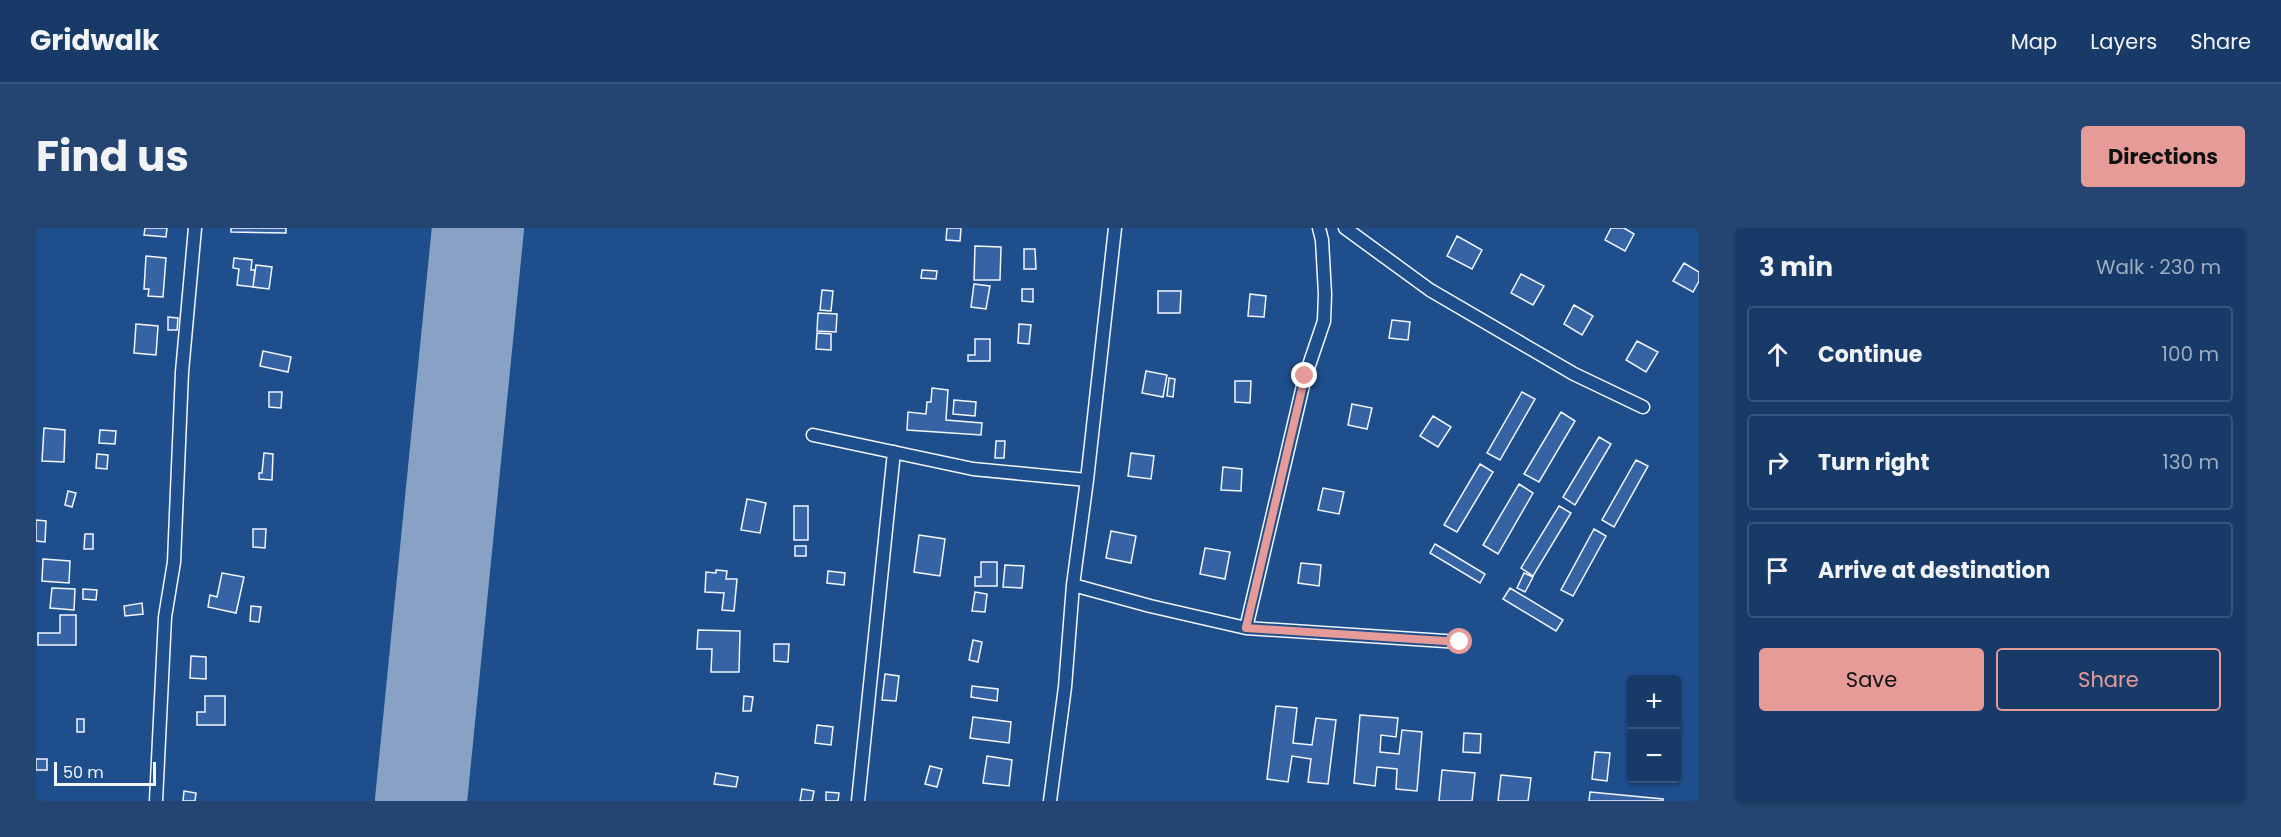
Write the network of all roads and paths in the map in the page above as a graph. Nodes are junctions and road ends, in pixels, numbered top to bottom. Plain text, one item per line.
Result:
1 (195, 228) edge
2 (1115, 228) edge
3 (1319, 228) edge
4 (1345, 228) edge
5 (1643, 407) dead end
6 (813, 435) dead end
7 (894, 452) junction
8 (1087, 480) junction
9 (1073, 585) junction
10 (1246, 628) junction
11 (1460, 642) dead end
12 (156, 801) edge
13 (858, 801) edge
14 (1050, 801) edge

1 - 12 street
2 - 8 street
3 - 10 street
4 - 5 street
6 - 7 street
7 - 8 street
7 - 13 street
8 - 9 street
9 - 10 street
9 - 14 street
10 - 11 street

